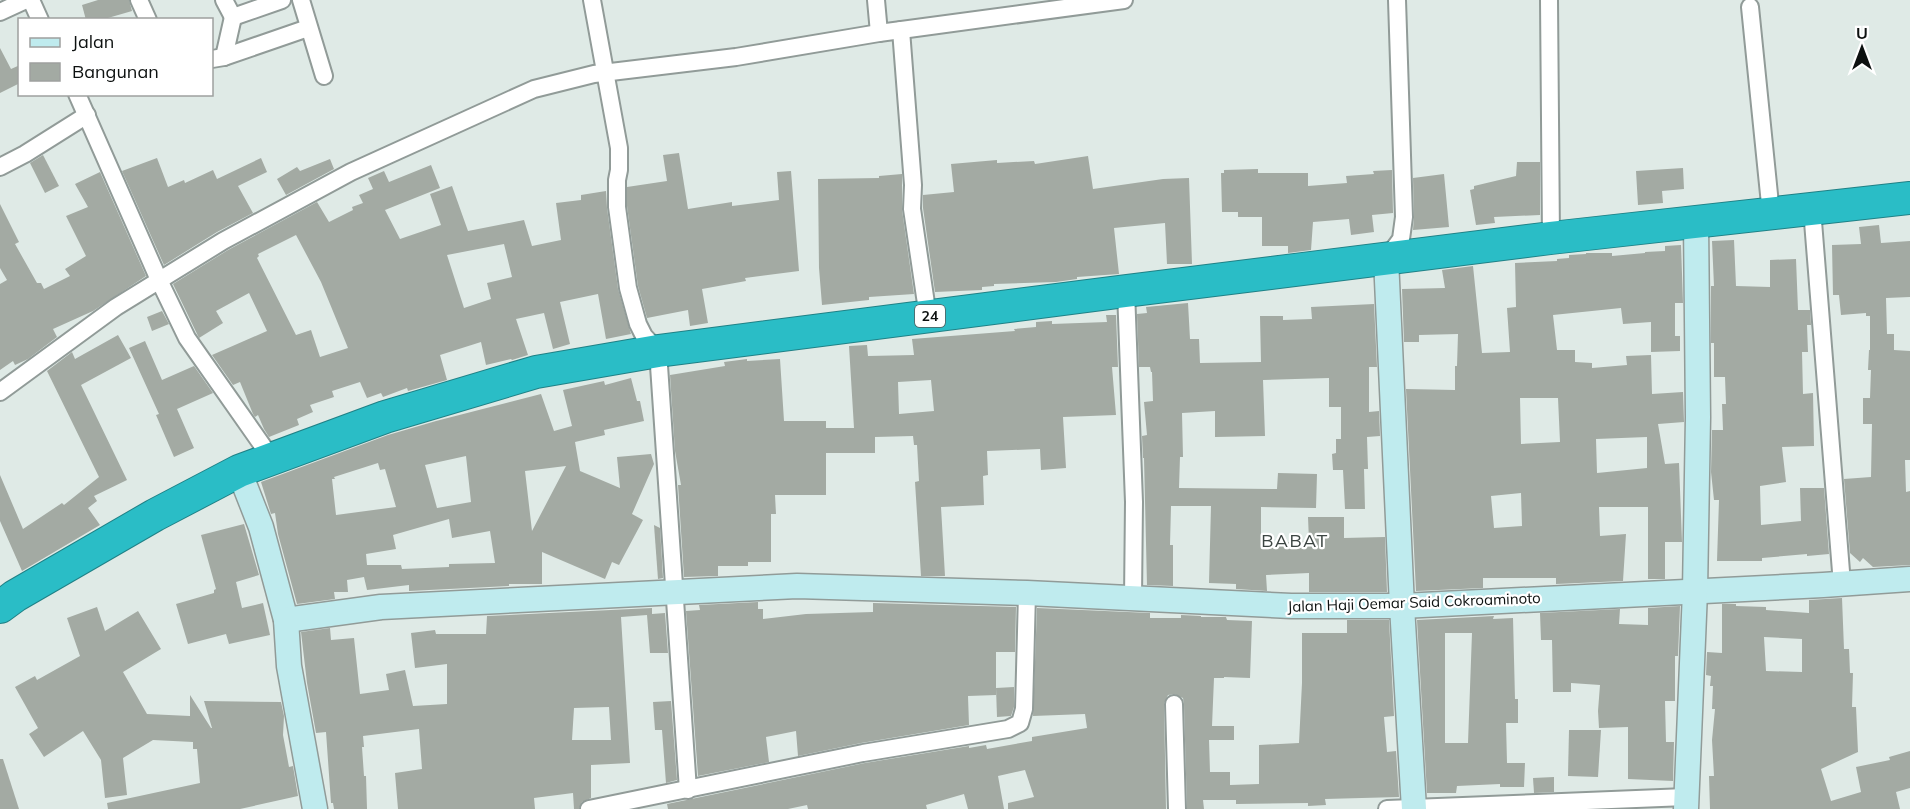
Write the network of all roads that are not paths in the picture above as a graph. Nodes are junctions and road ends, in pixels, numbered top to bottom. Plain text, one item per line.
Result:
1 (26, 0) edge
2 (31, 0) edge
3 (139, 0) edge
4 (224, 0) edge
5 (282, 0) edge
6 (301, 0) edge
7 (592, 0) edge
8 (876, 0) edge
9 (1124, 0) edge
10 (1397, 0) edge
11 (1549, 0) edge
12 (1750, 7) dead end
13 (0, 12) edge
14 (232, 17) junction
15 (39, 18) edge
16 (147, 18) edge
17 (308, 28) junction
18 (901, 30) junction
19 (879, 33) junction
20 (218, 58) edge
21 (605, 72) junction
22 (324, 76) dead end
23 (83, 101) edge
24 (0, 167) edge
25 (1910, 198) edge
26 (1812, 209) junction
27 (1770, 214) junction
28 (1696, 222) junction
29 (1551, 238) junction
30 (1386, 259) junction
31 (159, 280) junction
32 (1126, 291) junction
33 (928, 317) junction
34 (658, 351) junction
35 (0, 392) edge
36 (272, 459) junction
37 (239, 471) junction
38 (1910, 579) edge
39 (1842, 584) junction
40 (1695, 591) junction
41 (673, 592) junction
42 (1027, 593) junction
43 (1133, 598) junction
44 (1402, 606) junction
45 (0, 607) edge
46 (286, 620) junction
47 (1174, 704) dead end
48 (687, 790) junction
49 (1686, 803) edge
50 (1414, 808) edge
51 (315, 809) edge
52 (589, 809) edge
53 (1177, 809) edge
54 (1388, 809) edge

1 - 13 street
2 - 15 street
3 - 16 street
4 - 14 street
5 - 14 street
6 - 17 street
7 - 21 street
8 - 19 street
9 - 18 street
10 - 30 street
11 - 29 street
12 - 27 street
14 - 20 street
17 - 20 street
17 - 22 street
18 - 19 street
18 - 33 street
19 - 21 street
21 - 31 street
21 - 34 street
23 - 24 street
23 - 31 street
25 - 26 highway, 24
26 - 27 highway, 24
26 - 39 street
27 - 28 highway, 24
28 - 29 highway, 24
28 - 40 street
29 - 30 highway, 24
30 - 32 highway, 24
30 - 44 street
31 - 35 street
31 - 36 street
32 - 33 highway, 24
32 - 43 street
33 - 34 highway, 24
34 - 36 highway, 24
34 - 41 street
36 - 37 highway, 24
37 - 45 highway, 24
37 - 46 street
38 - 39 street, Jalan Haji Oemar Said Cokroaminoto
39 - 40 street, Jalan Haji Oemar Said Cokroaminoto
40 - 44 street, Jalan Haji Oemar Said Cokroaminoto
40 - 49 street
41 - 42 street, Jalan Haji Oemar Said Cokroaminoto
41 - 46 street, Jalan Haji Oemar Said Cokroaminoto
41 - 48 street
42 - 43 street, Jalan Haji Oemar Said Cokroaminoto
42 - 48 street
43 - 44 street, Jalan Haji Oemar Said Cokroaminoto
44 - 50 street
46 - 51 street
47 - 53 street
48 - 52 street
49 - 50 street
50 - 54 street

